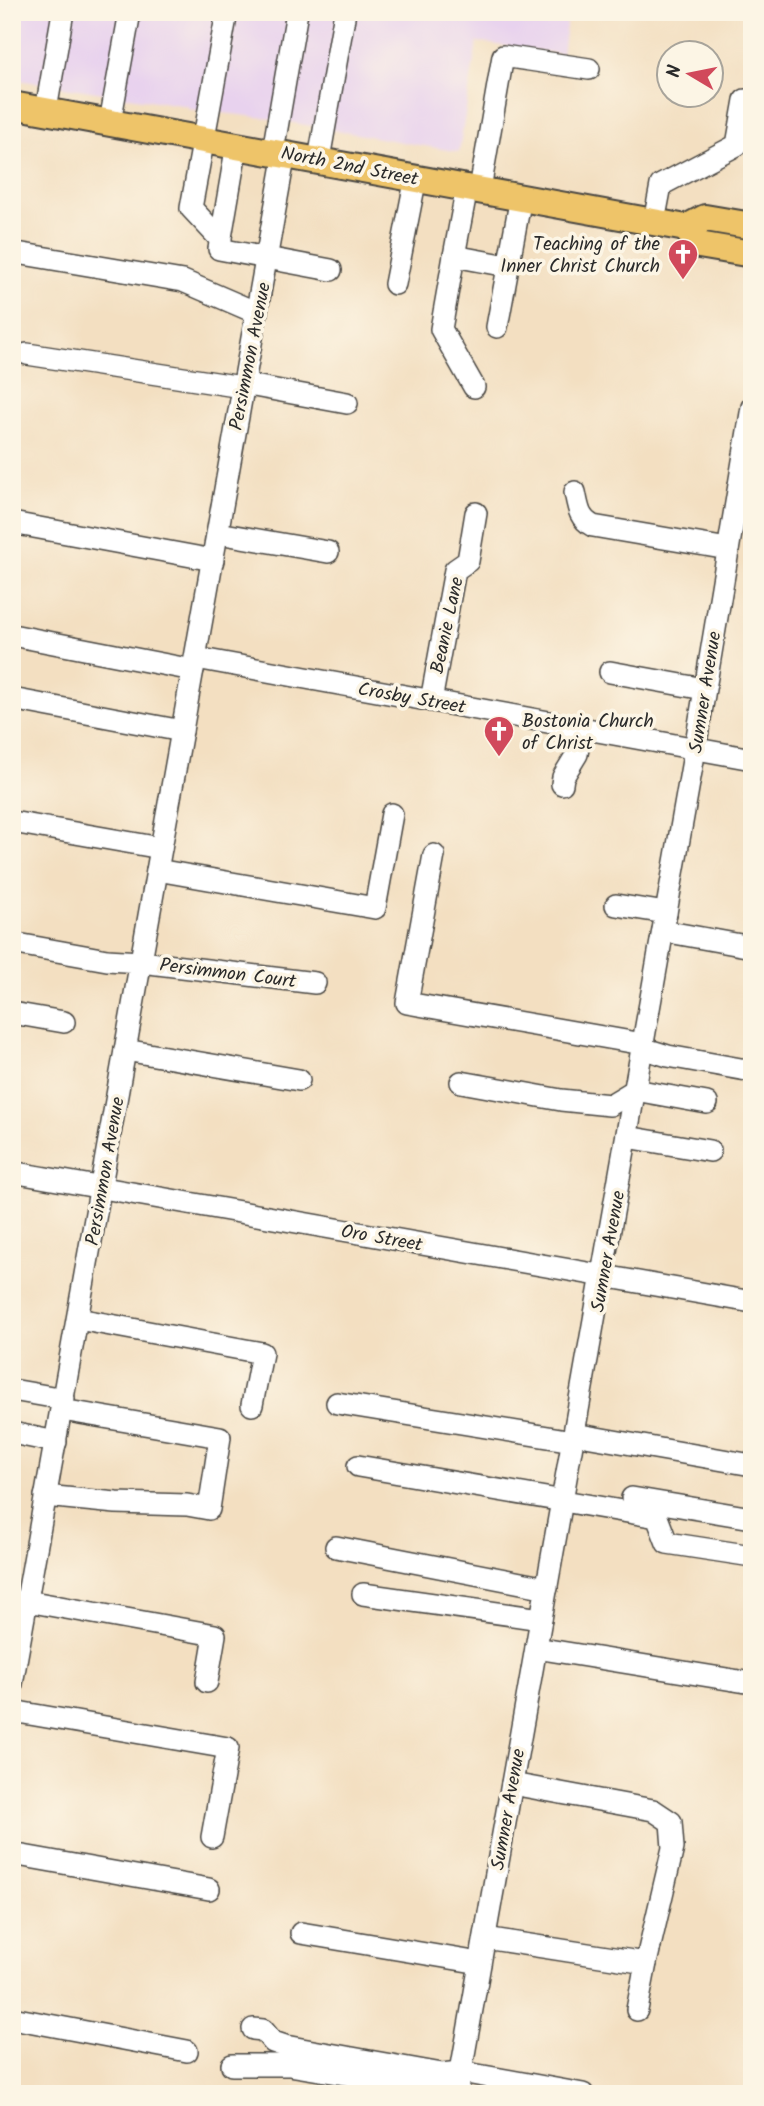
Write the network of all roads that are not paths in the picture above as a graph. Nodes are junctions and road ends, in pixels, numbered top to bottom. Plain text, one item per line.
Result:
1 (63, 12) edge
2 (130, 12) edge
3 (227, 12) edge
4 (297, 12) edge
5 (345, 12) edge
6 (589, 69) dead end
7 (745, 100) dead end
8 (12, 105) edge
9 (46, 110) junction
10 (110, 122) junction
11 (203, 138) junction
12 (237, 144) junction
13 (279, 152) junction
14 (319, 159) junction
15 (416, 177) junction
16 (473, 188) junction
17 (521, 197) junction
18 (654, 222) junction
19 (752, 226) edge
20 (687, 228) junction
21 (221, 240) junction
22 (17, 253) dead end
23 (752, 254) edge
24 (454, 257) junction
25 (267, 258) junction
26 (509, 266) junction
27 (331, 270) dead end
28 (396, 284) dead end
29 (257, 313) junction
30 (497, 327) dead end
31 (27, 354) dead end
32 (242, 387) junction
33 (474, 387) dead end
34 (347, 404) dead end
35 (752, 407) edge
36 (575, 492) dead end
37 (476, 513) dead end
38 (12, 523) edge
39 (218, 533) junction
40 (728, 550) junction
41 (328, 552) dead end
42 (213, 560) junction
43 (12, 635) edge
44 (195, 664) junction
45 (610, 672) dead end
46 (705, 689) junction
47 (12, 699) edge
48 (431, 701) junction
49 (582, 728) junction
50 (182, 731) junction
51 (695, 749) junction
52 (752, 759) edge
53 (562, 784) dead end
54 (392, 814) dead end
55 (12, 822) edge
56 (161, 848) junction
57 (434, 855) dead end
58 (157, 870) junction
59 (616, 905) dead end
60 (665, 922) junction
61 (12, 943) edge
62 (752, 947) edge
63 (141, 962) junction
64 (315, 983) dead end
65 (12, 1013) edge
66 (64, 1021) dead end
67 (643, 1046) junction
68 (125, 1050) junction
69 (752, 1071) edge
70 (299, 1080) dead end
71 (461, 1082) dead end
72 (635, 1090) junction
73 (707, 1103) dead end
74 (627, 1137) junction
75 (710, 1151) dead end
76 (12, 1172) edge
77 (101, 1187) junction
78 (602, 1276) junction
79 (752, 1302) edge
80 (78, 1319) junction
81 (12, 1390) edge
82 (337, 1403) dead end
83 (63, 1404) junction
84 (252, 1405) dead end
85 (12, 1433) edge
86 (573, 1438) junction
87 (56, 1442) junction
88 (752, 1465) edge
89 (358, 1466) dead end
90 (563, 1494) junction
91 (45, 1496) junction
92 (752, 1518) edge
93 (336, 1547) dead end
94 (752, 1556) edge
95 (547, 1588) junction
96 (363, 1594) dead end
97 (27, 1601) junction
98 (541, 1619) junction
99 (536, 1648) junction
100 (207, 1682) dead end
101 (752, 1683) edge
102 (12, 1684) edge
103 (12, 1711) edge
104 (512, 1784) junction
105 (212, 1837) dead end
106 (12, 1854) edge
107 (209, 1889) dead end
108 (301, 1933) dead end
109 (485, 1938) junction
110 (480, 1963) junction
111 (646, 1963) junction
112 (637, 2010) dead end
113 (12, 2018) edge
114 (253, 2029) dead end
115 (187, 2051) dead end
116 (232, 2065) dead end
117 (458, 2086) edge
118 (583, 2094) edge

1 - 9 street
2 - 10 street
3 - 11 street
4 - 13 street, Persimmon Avenue
5 - 14 street
6 - 16 street
7 - 18 street
8 - 9 main road, North 2nd Street
9 - 10 main road, North 2nd Street
10 - 11 main road, North 2nd Street
11 - 12 main road, North 2nd Street
11 - 21 street
12 - 13 main road, North 2nd Street
12 - 21 street
13 - 14 main road, North 2nd Street
13 - 25 street, Persimmon Avenue
14 - 15 main road, North 2nd Street
15 - 16 main road, North 2nd Street
15 - 28 street
16 - 17 main road, North 2nd Street
16 - 24 street
17 - 18 main road, North 2nd Street
17 - 26 street
18 - 20 main road, North 2nd Street
19 - 20 main road, North 2nd Street
20 - 23 main road, North 2nd Street
21 - 25 street
22 - 29 street
24 - 26 street
24 - 33 street
25 - 27 street
25 - 29 street, Persimmon Avenue
26 - 30 street
29 - 32 street, Persimmon Avenue
31 - 32 street
32 - 34 street
32 - 39 street, Persimmon Avenue
35 - 40 street, Sumner Avenue
36 - 40 street
37 - 48 street, Beanie Lane
38 - 42 street
39 - 41 street
39 - 42 street, Persimmon Avenue
40 - 46 street, Sumner Avenue
42 - 44 street, Persimmon Avenue
43 - 44 street, Crosby Street
44 - 48 street, Crosby Street
44 - 50 street, Persimmon Avenue
45 - 46 street
46 - 51 street, Sumner Avenue
47 - 50 street
48 - 49 street, Crosby Street
49 - 51 street, Crosby Street
49 - 53 street
50 - 56 street, Persimmon Avenue
51 - 52 street, Crosby Street
51 - 60 street, Sumner Avenue
54 - 58 street
55 - 56 street
56 - 58 street, Persimmon Avenue
57 - 67 street
58 - 63 street, Persimmon Avenue
59 - 60 street
60 - 62 street
60 - 67 street, Sumner Avenue
61 - 63 street, Persimmon Court
63 - 64 street, Persimmon Court
63 - 68 street, Persimmon Avenue
65 - 66 street
67 - 69 street
67 - 72 street, Sumner Avenue
68 - 70 street
68 - 77 street, Persimmon Avenue
71 - 72 street
72 - 73 street
72 - 74 street, Sumner Avenue
74 - 75 street
74 - 78 street, Sumner Avenue
76 - 77 street, Oro Street
77 - 78 street, Oro Street
77 - 80 street, Persimmon Avenue
78 - 79 street, Oro Street
78 - 86 street, Sumner Avenue
80 - 83 street, Persimmon Avenue
80 - 84 street
81 - 83 street
82 - 86 street
83 - 87 street, Persimmon Avenue
83 - 91 street
85 - 87 street
86 - 88 street
86 - 90 street, Sumner Avenue
87 - 91 street, Persimmon Avenue
89 - 90 street
90 - 92 street
90 - 94 street
90 - 95 street, Sumner Avenue
91 - 97 street, Persimmon Avenue
93 - 95 street
95 - 98 street, Sumner Avenue
96 - 98 street
97 - 100 street
97 - 102 street, Persimmon Avenue
98 - 99 street, Sumner Avenue
99 - 101 street
99 - 104 street, Sumner Avenue
103 - 105 street
104 - 109 street, Sumner Avenue
104 - 111 street
106 - 107 street
108 - 110 street
109 - 110 street, Sumner Avenue
109 - 111 street
110 - 117 street, Sumner Avenue
111 - 112 street
113 - 115 street
114 - 117 street
116 - 117 street
117 - 118 street

